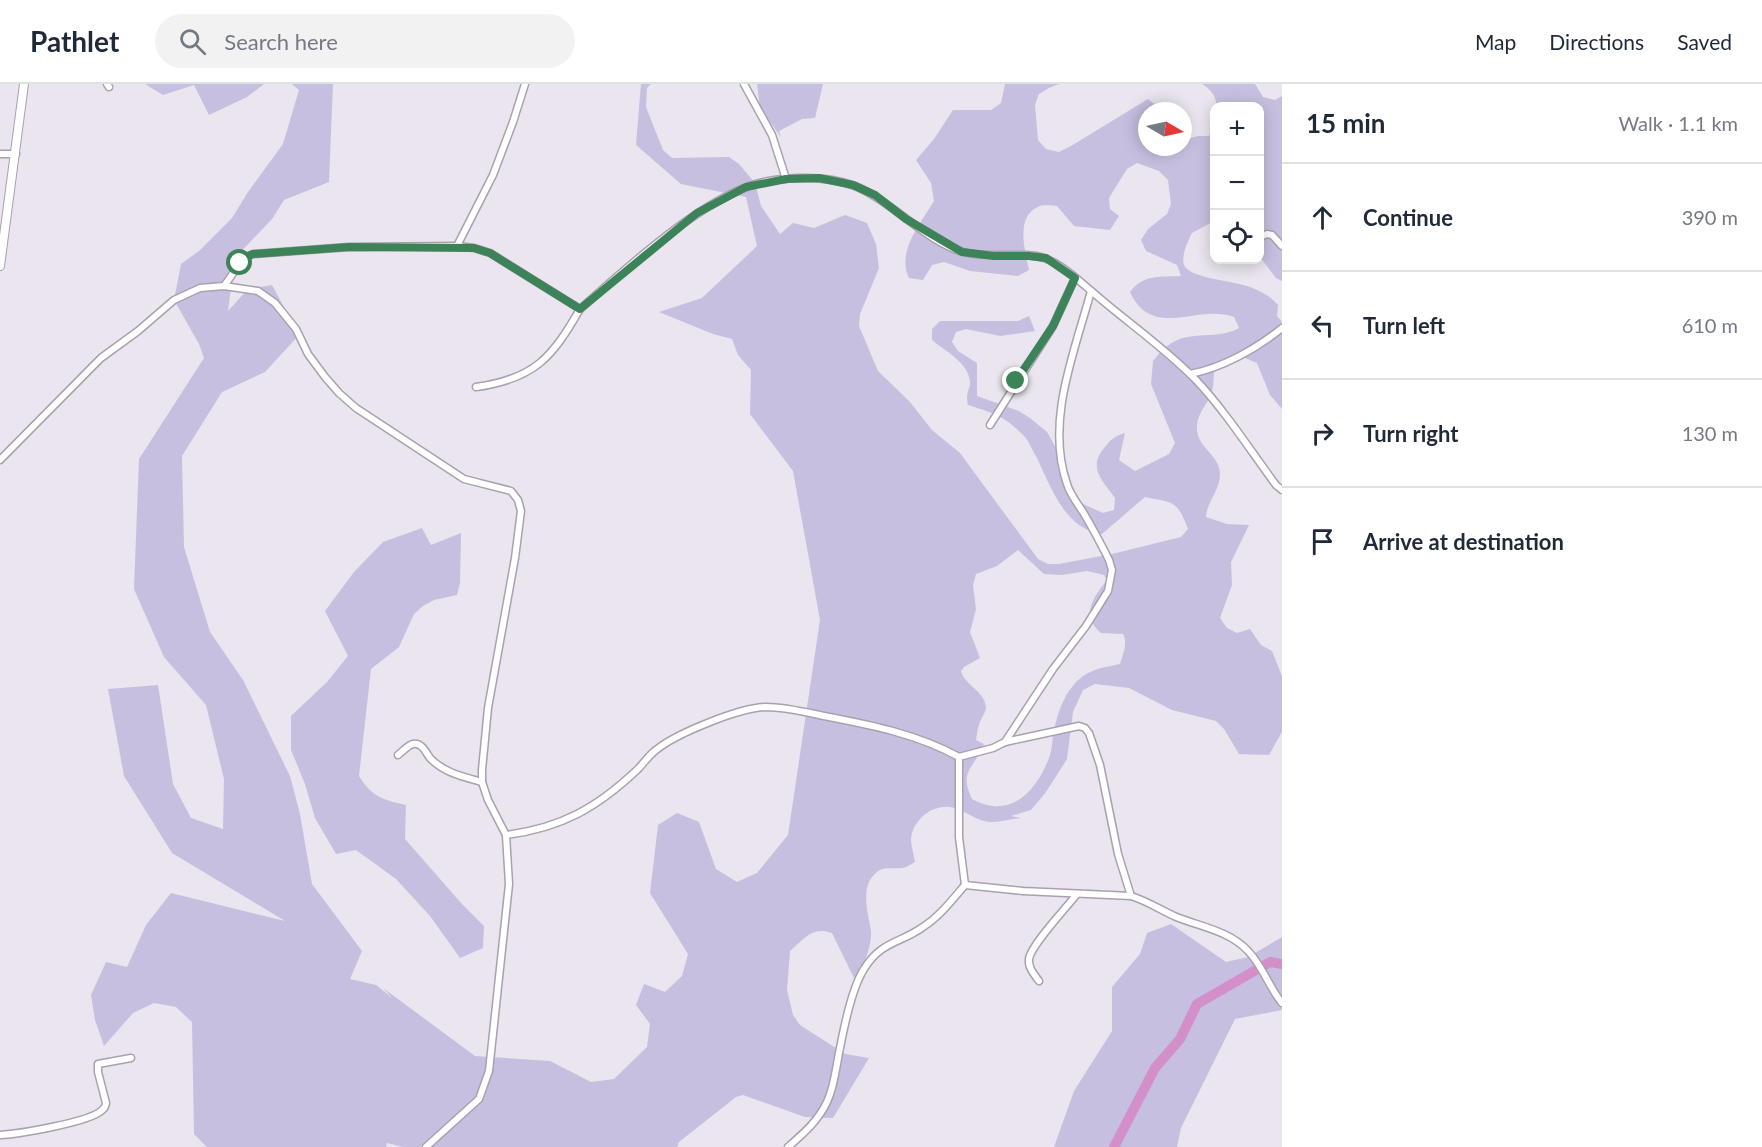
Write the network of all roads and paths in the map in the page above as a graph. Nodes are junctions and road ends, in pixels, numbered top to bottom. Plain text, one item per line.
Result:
1 (24, 84) edge
2 (525, 84) edge
3 (744, 84) edge
4 (0, 154) edge
5 (16, 154) junction
6 (786, 179) junction
7 (1264, 235) edge
8 (457, 246) junction
9 (1282, 246) edge
10 (0, 266) edge
11 (1075, 278) junction
12 (224, 286) junction
13 (1091, 291) junction
14 (580, 309) junction
15 (1282, 328) edge
16 (1204, 371) junction
17 (1190, 374) junction
18 (476, 387) dead end
19 (1203, 388) junction
20 (990, 425) dead end
21 (0, 460) edge
22 (1282, 490) edge
23 (1005, 742) junction
24 (398, 755) dead end
25 (959, 757) junction
26 (482, 782) junction
27 (506, 835) junction
28 (965, 885) junction
29 (1077, 894) junction
30 (1131, 896) junction
31 (1039, 981) dead end
32 (1282, 1003) edge
33 (131, 1058) dead end
34 (0, 1135) edge
35 (426, 1147) edge
36 (789, 1147) edge

1 - 5 street
2 - 8 street
3 - 6 street
4 - 5 street
5 - 10 street
6 - 11 street
6 - 14 street
7 - 9 street
8 - 12 street
8 - 14 street
11 - 13 street
11 - 20 street
12 - 21 street
12 - 26 street
13 - 17 street
13 - 23 street
14 - 18 street
15 - 16 street
16 - 17 street
16 - 19 street
17 - 19 street
19 - 22 street
23 - 25 street
23 - 30 street
24 - 26 street
25 - 27 street
25 - 28 street
26 - 27 street
27 - 35 street
28 - 29 street
28 - 36 street
29 - 30 street
29 - 31 street
30 - 32 street
33 - 34 street

